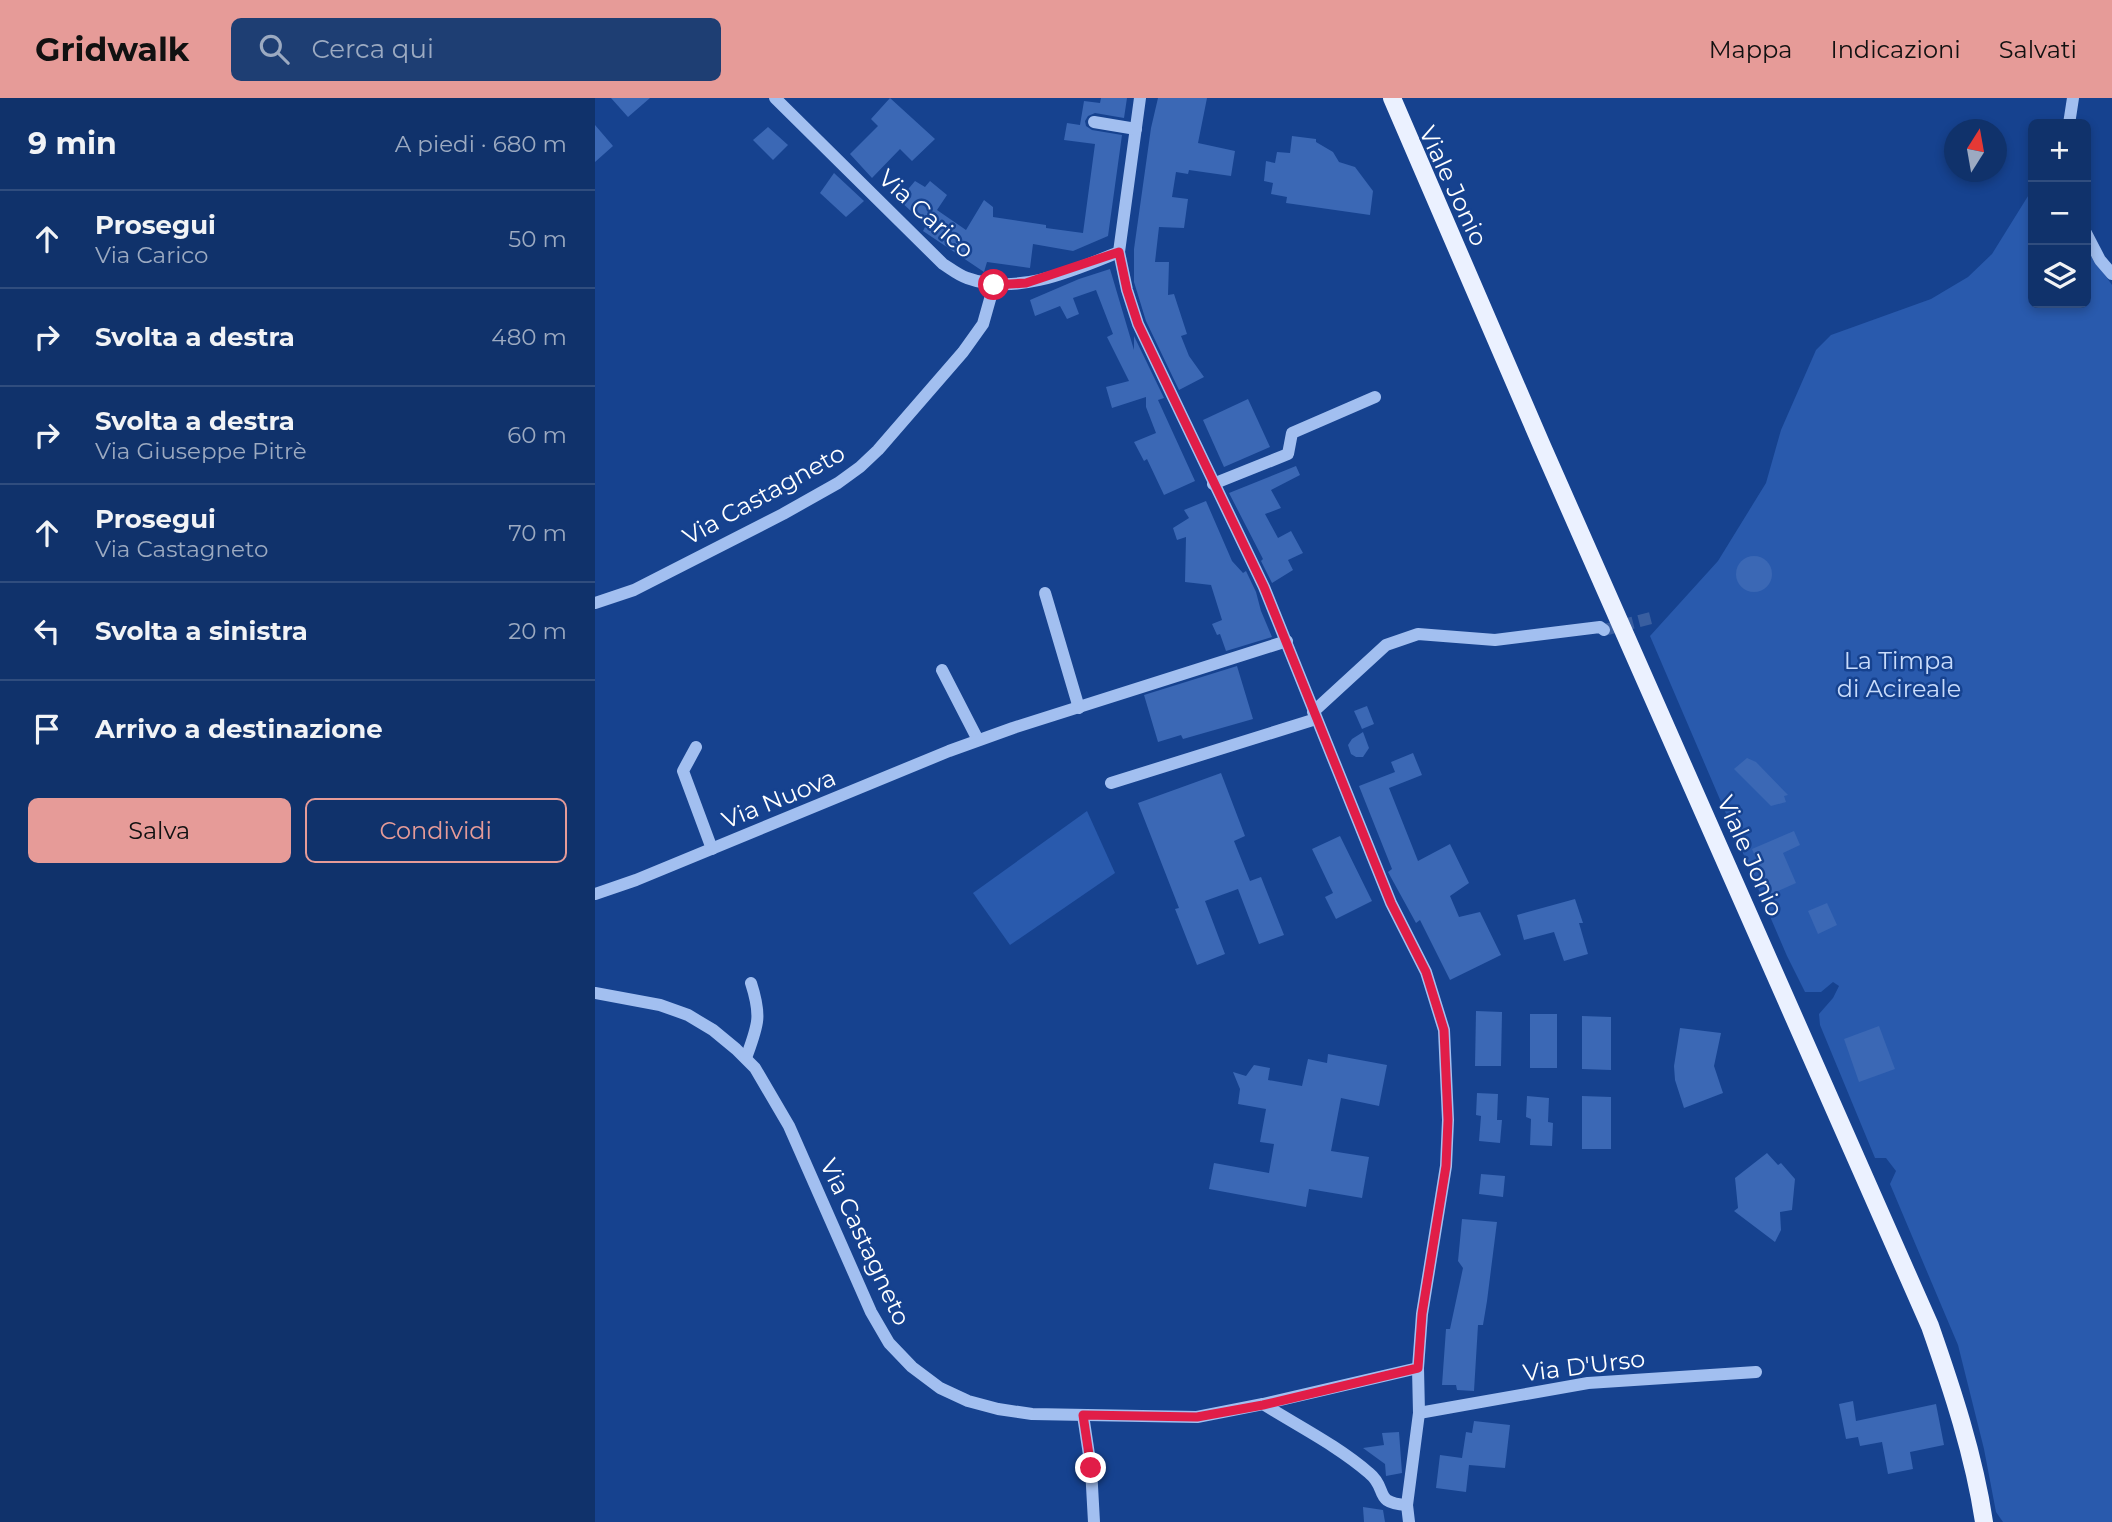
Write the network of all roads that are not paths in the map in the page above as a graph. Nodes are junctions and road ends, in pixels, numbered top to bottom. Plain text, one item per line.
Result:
1 (775, 98) edge
2 (1140, 98) edge
3 (1385, 98) edge
4 (1392, 98) edge
5 (2073, 98) edge
6 (2070, 119) edge
7 (1094, 122) dead end
8 (1136, 129) junction
9 (2091, 243) edge
10 (1119, 252) junction
11 (2112, 274) edge
12 (994, 285) junction
13 (1477, 295) junction
14 (1375, 397) dead end
15 (1213, 484) junction
16 (1045, 593) dead end
17 (595, 603) edge
18 (1604, 630) tunnel mouth
19 (1287, 641) junction
20 (942, 670) dead end
21 (1079, 708) junction
22 (1314, 715) junction
23 (978, 740) junction
24 (696, 747) dead end
25 (1111, 783) dead end
26 (712, 849) junction
27 (595, 894) edge
28 (751, 983) dead end
29 (595, 993) edge
30 (746, 1058) junction
31 (1418, 1368) junction
32 (1756, 1372) dead end
33 (1263, 1405) junction
34 (1419, 1413) junction
35 (1083, 1415) junction
36 (1965, 1441) junction
37 (1407, 1505) junction
38 (1094, 1522) edge
39 (1409, 1522) edge
40 (1974, 1522) edge
41 (1984, 1522) edge

1 - 12 street, Via Carico
2 - 8 street
3 - 13 main road, Viale Jonio
4 - 13 main road, Viale Jonio
5 - 6 street
7 - 8 street
8 - 10 street
9 - 11 street
10 - 12 street, Via Carico
10 - 15 street
12 - 17 street, Via Castagneto
13 - 36 main road, Viale Jonio
14 - 15 street
15 - 19 street
16 - 21 street
18 - 22 street
19 - 21 street, Via Nuova
19 - 22 street
20 - 23 street
21 - 23 street, Via Nuova
22 - 25 street
22 - 31 street
23 - 26 street, Via Nuova
24 - 26 street
26 - 27 street, Via Nuova
28 - 30 street
29 - 30 street, Via Castagneto
30 - 35 street, Via Castagneto
31 - 33 street, Via Castagneto
31 - 34 street
32 - 34 street, Via D'Urso
33 - 35 street, Via Castagneto
33 - 37 street
34 - 37 street
35 - 38 street
36 - 40 main road, Viale Jonio
36 - 41 main road, Viale Jonio
37 - 39 street

